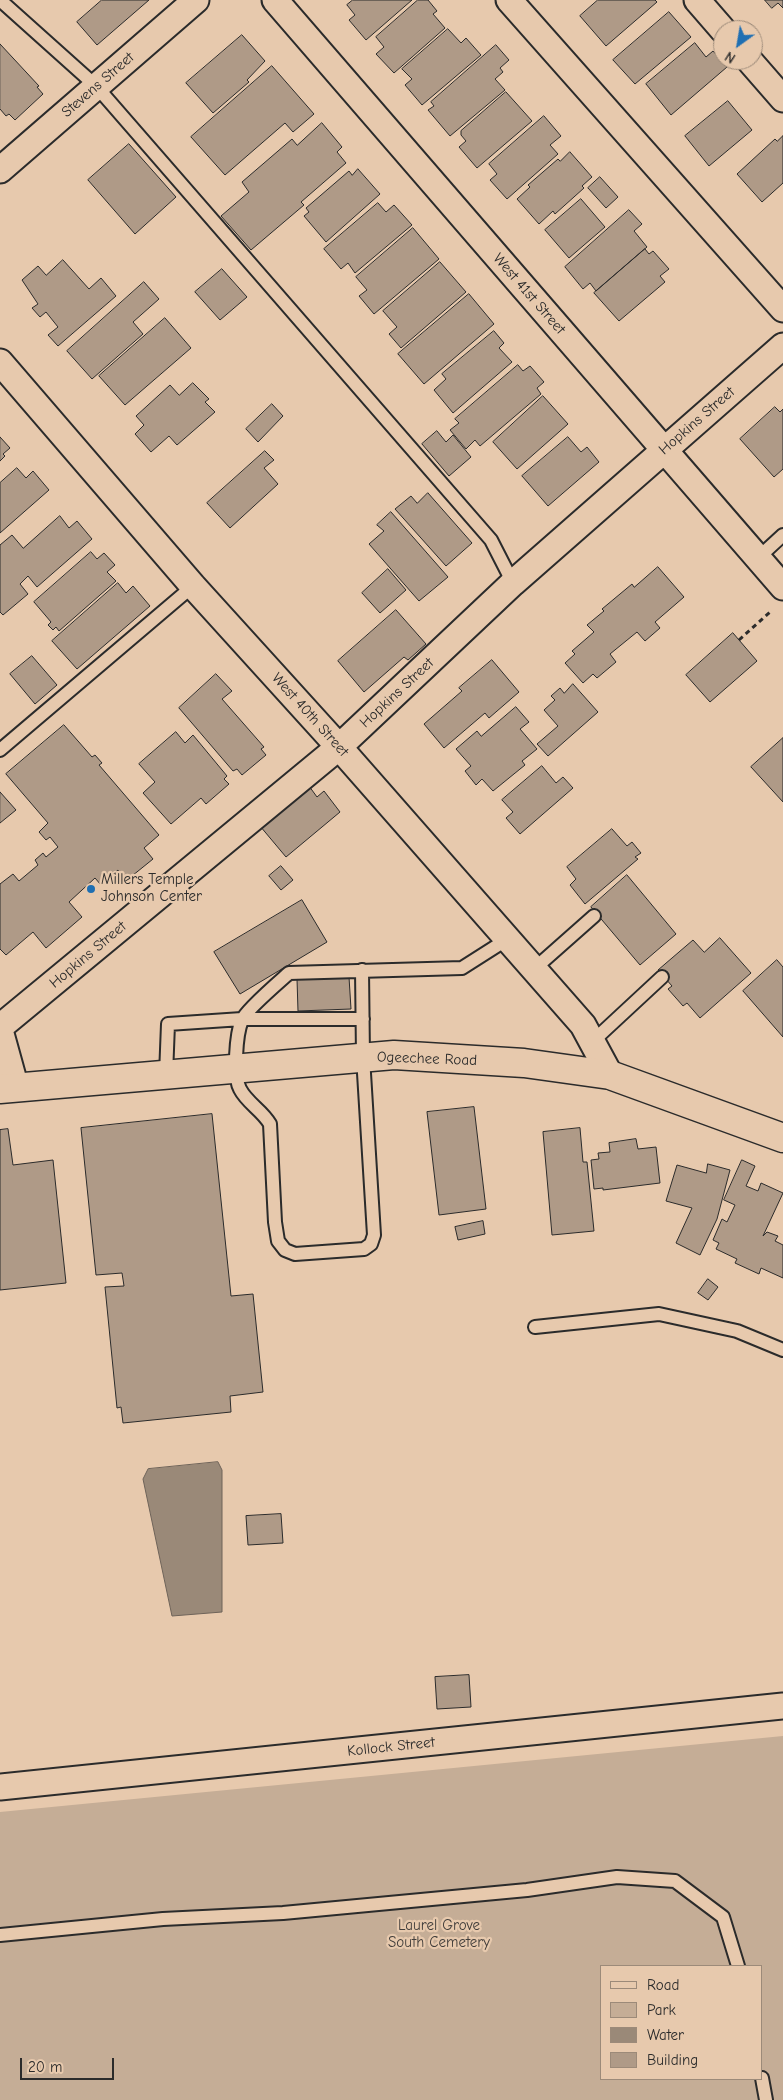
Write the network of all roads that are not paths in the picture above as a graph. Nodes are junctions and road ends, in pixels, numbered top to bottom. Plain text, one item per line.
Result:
1 (0, 0) edge
2 (196, 0) edge
3 (275, 0) edge
4 (509, 0) edge
5 (697, 0) edge
6 (714, 20) edge
7 (758, 70) edge
8 (96, 86) junction
9 (783, 100) edge
10 (0, 170) edge
11 (783, 309) edge
12 (783, 346) edge
13 (0, 362) edge
14 (664, 450) junction
15 (783, 535) edge
16 (758, 558) junction
17 (513, 583) junction
18 (193, 586) junction
19 (779, 597) edge
20 (339, 747) junction
21 (0, 750) edge
22 (594, 916) dead end
23 (506, 940) junction
24 (362, 970) junction
25 (533, 970) junction
26 (662, 977) dead end
27 (242, 1019) junction
28 (363, 1019) junction
29 (0, 1029) edge
30 (592, 1042) junction
31 (363, 1057) junction
32 (235, 1067) junction
33 (166, 1075) junction
34 (610, 1075) junction
35 (8, 1089) edge
36 (783, 1138) edge
37 (535, 1327) dead end
38 (783, 1350) edge
39 (783, 1706) edge
40 (0, 1787) edge
41 (0, 1935) edge
42 (738, 1965) edge
43 (762, 2080) edge
44 (766, 2100) edge

1 - 8 lane
2 - 8 street, Stevens Street
3 - 14 street, West 41st Street
4 - 11 street
5 - 6 street
7 - 9 street
8 - 10 street, Stevens Street
8 - 17 lane
12 - 14 street, Hopkins Street
13 - 18 street, West 40th Street
14 - 16 street, West 41st Street
14 - 17 street, Hopkins Street
15 - 16 lane
16 - 19 street, West 41st Street
17 - 20 street, Hopkins Street
18 - 20 street, West 40th Street
18 - 21 lane
20 - 23 street, West 40th Street
20 - 29 street, Hopkins Street
22 - 25 lane
23 - 24 lane
23 - 25 street, West 40th Street
24 - 27 lane
24 - 28 lane
25 - 30 street, West 40th Street
26 - 30 lane
27 - 28 lane
27 - 32 lane
27 - 33 lane
28 - 31 lane
29 - 35 street
30 - 34 street, West 40th Street
31 - 32 street, Ogeechee Road
31 - 32 lane
31 - 34 street, Ogeechee Road
32 - 33 street, Ogeechee Road
33 - 35 street, Ogeechee Road
34 - 36 street, Ogeechee Road
37 - 38 lane
39 - 40 street, Kollock Street
41 - 42 lane
43 - 44 lane

